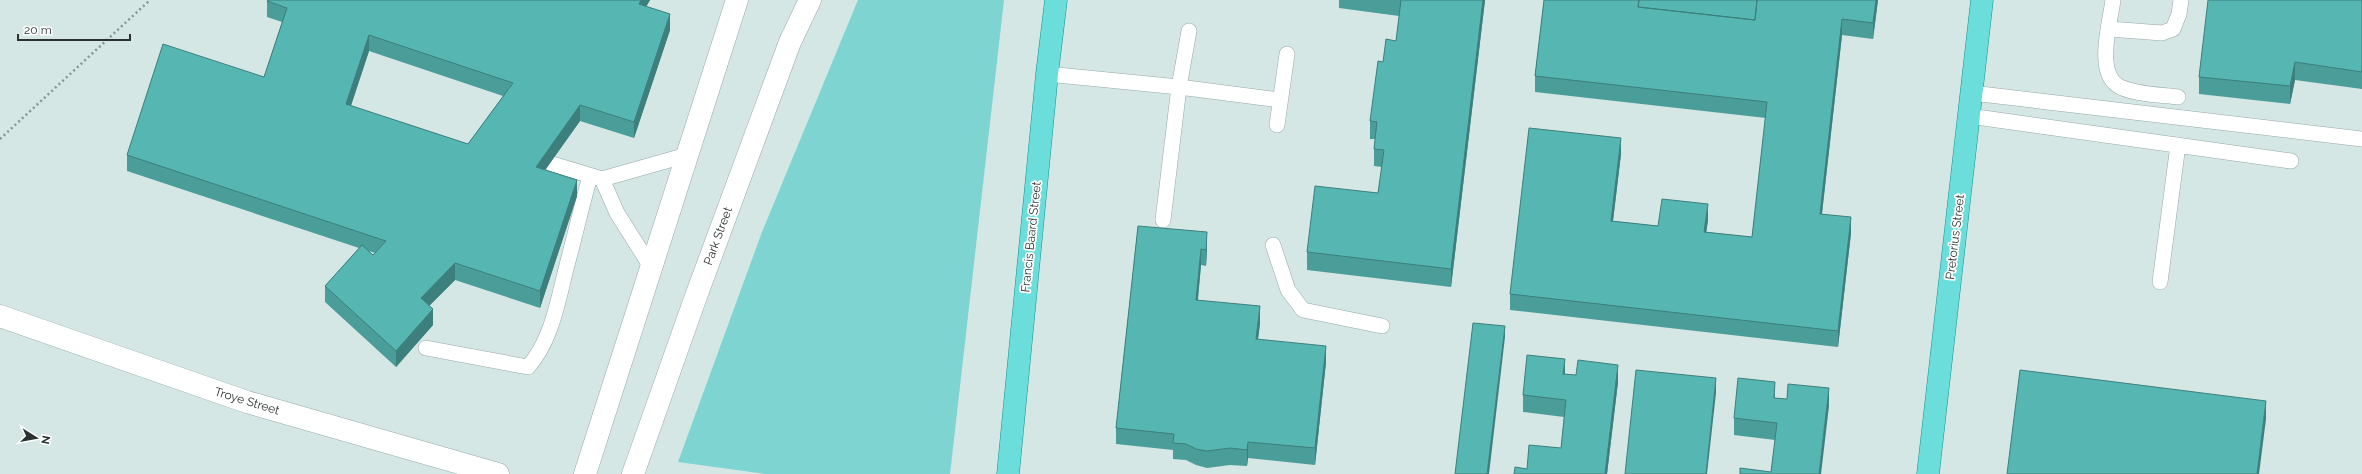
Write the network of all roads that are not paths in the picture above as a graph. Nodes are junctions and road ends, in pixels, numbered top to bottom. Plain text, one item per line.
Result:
1 (736, 0) edge
2 (810, 0) edge
3 (1056, 0) edge
4 (1982, 0) edge
5 (2113, 0) edge
6 (2181, 0) edge
7 (2110, 28) junction
8 (1189, 31) dead end
9 (1287, 54) dead end
10 (1047, 74) junction
11 (1178, 87) junction
12 (1972, 93) junction
13 (2178, 97) dead end
14 (1280, 100) junction
15 (1969, 116) junction
16 (1277, 125) dead end
17 (2362, 139) edge
18 (2178, 145) junction
19 (687, 156) junction
20 (2291, 161) dead end
21 (552, 164) edge
22 (596, 177) junction
23 (1163, 220) dead end
24 (1273, 245) dead end
25 (651, 267) junction
26 (2160, 282) dead end
27 (0, 316) edge
28 (1382, 326) dead end
29 (426, 348) dead end
30 (498, 474) edge
31 (584, 474) edge
32 (633, 474) edge
33 (1008, 474) edge
34 (1928, 474) edge

1 - 19 street
2 - 32 street, Park Street
3 - 10 main road, Francis Baard Street
4 - 12 main road, Pretorius Street
5 - 7 lane
6 - 7 lane
7 - 13 lane
8 - 11 lane
9 - 14 lane
10 - 11 lane
10 - 33 main road, Francis Baard Street
11 - 14 lane
11 - 23 lane
12 - 15 main road, Pretorius Street
12 - 17 lane
14 - 16 lane
15 - 18 lane
15 - 34 main road, Pretorius Street
18 - 20 lane
18 - 26 lane
19 - 22 lane
19 - 25 street
21 - 22 lane
22 - 25 lane
22 - 29 lane
24 - 28 lane
25 - 31 street
27 - 30 street, Troye Street

